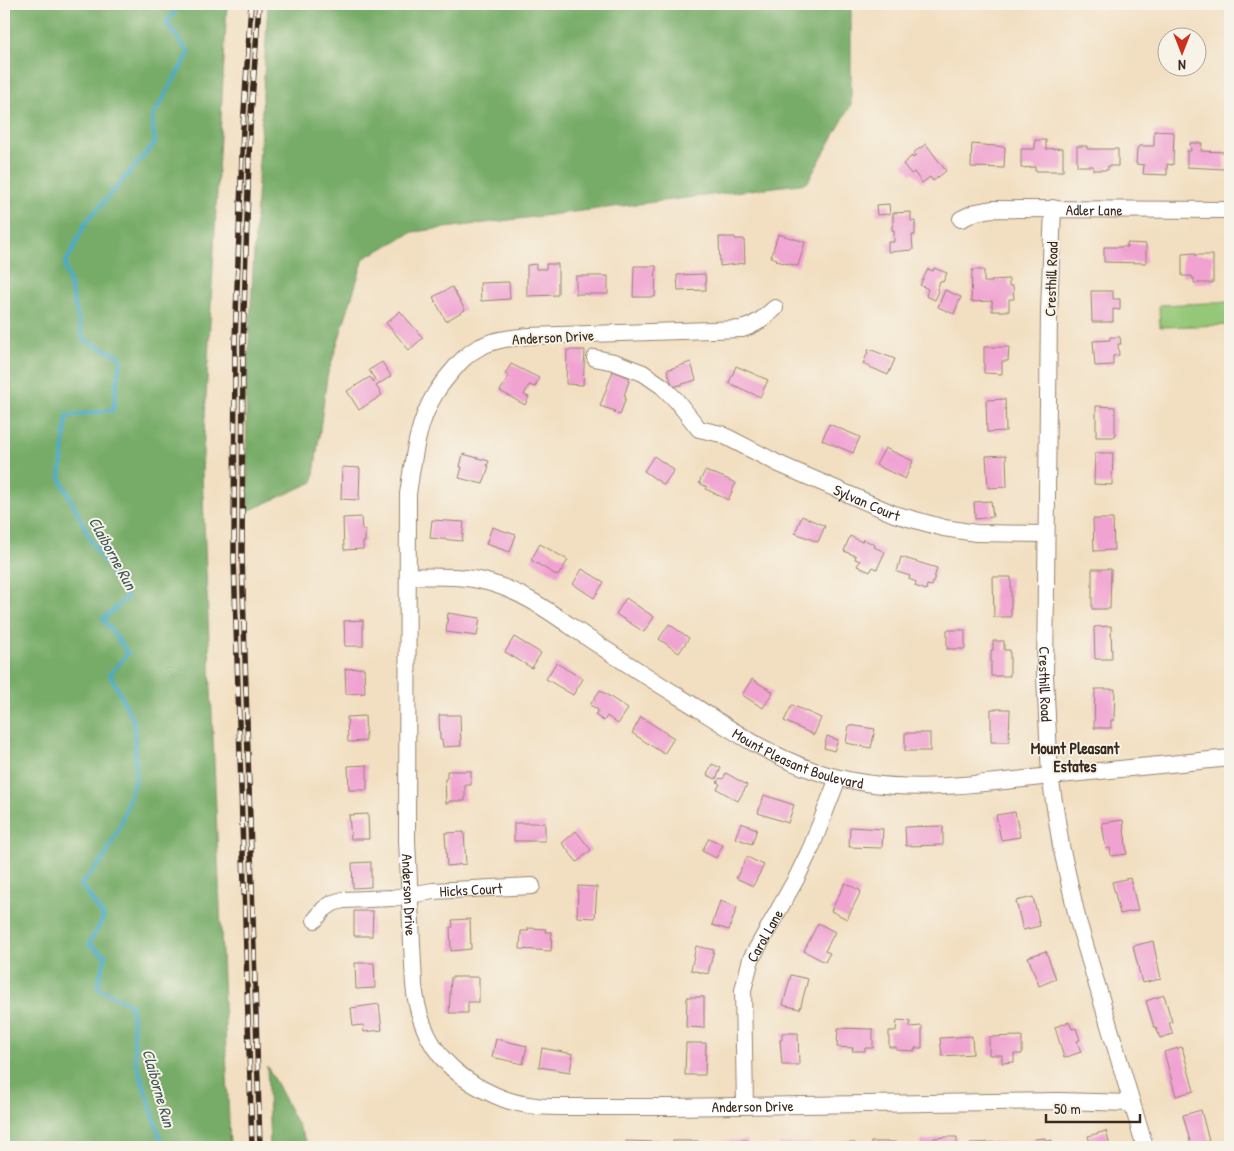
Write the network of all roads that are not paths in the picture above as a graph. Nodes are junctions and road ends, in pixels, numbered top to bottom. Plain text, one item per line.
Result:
1 (1053, 208) junction
2 (1230, 210) edge
3 (961, 219) dead end
4 (775, 308) dead end
5 (595, 358) dead end
6 (1046, 534) junction
7 (408, 576) junction
8 (1230, 758) edge
9 (1050, 776) junction
10 (838, 778) junction
11 (532, 886) dead end
12 (410, 895) junction
13 (315, 920) dead end
14 (1132, 1103) junction
15 (744, 1106) junction
16 (1145, 1147) edge

1 - 2 street, Adler Lane
1 - 3 street, Adler Lane
1 - 6 street, Cresthill Road
4 - 7 street, Anderson Drive
5 - 6 street, Sylvan Court
6 - 9 street, Cresthill Road
7 - 10 street, Mount Pleasant Boulevard
7 - 12 street, Anderson Drive
8 - 9 street, Mount Pleasant Boulevard
9 - 10 street, Mount Pleasant Boulevard
9 - 14 street, Cresthill Road
10 - 15 street, Carol Lane
11 - 12 street, Hicks Court
12 - 13 street, Hicks Court
12 - 15 street, Anderson Drive
14 - 15 street, Anderson Drive
14 - 16 street, Cresthill Road

